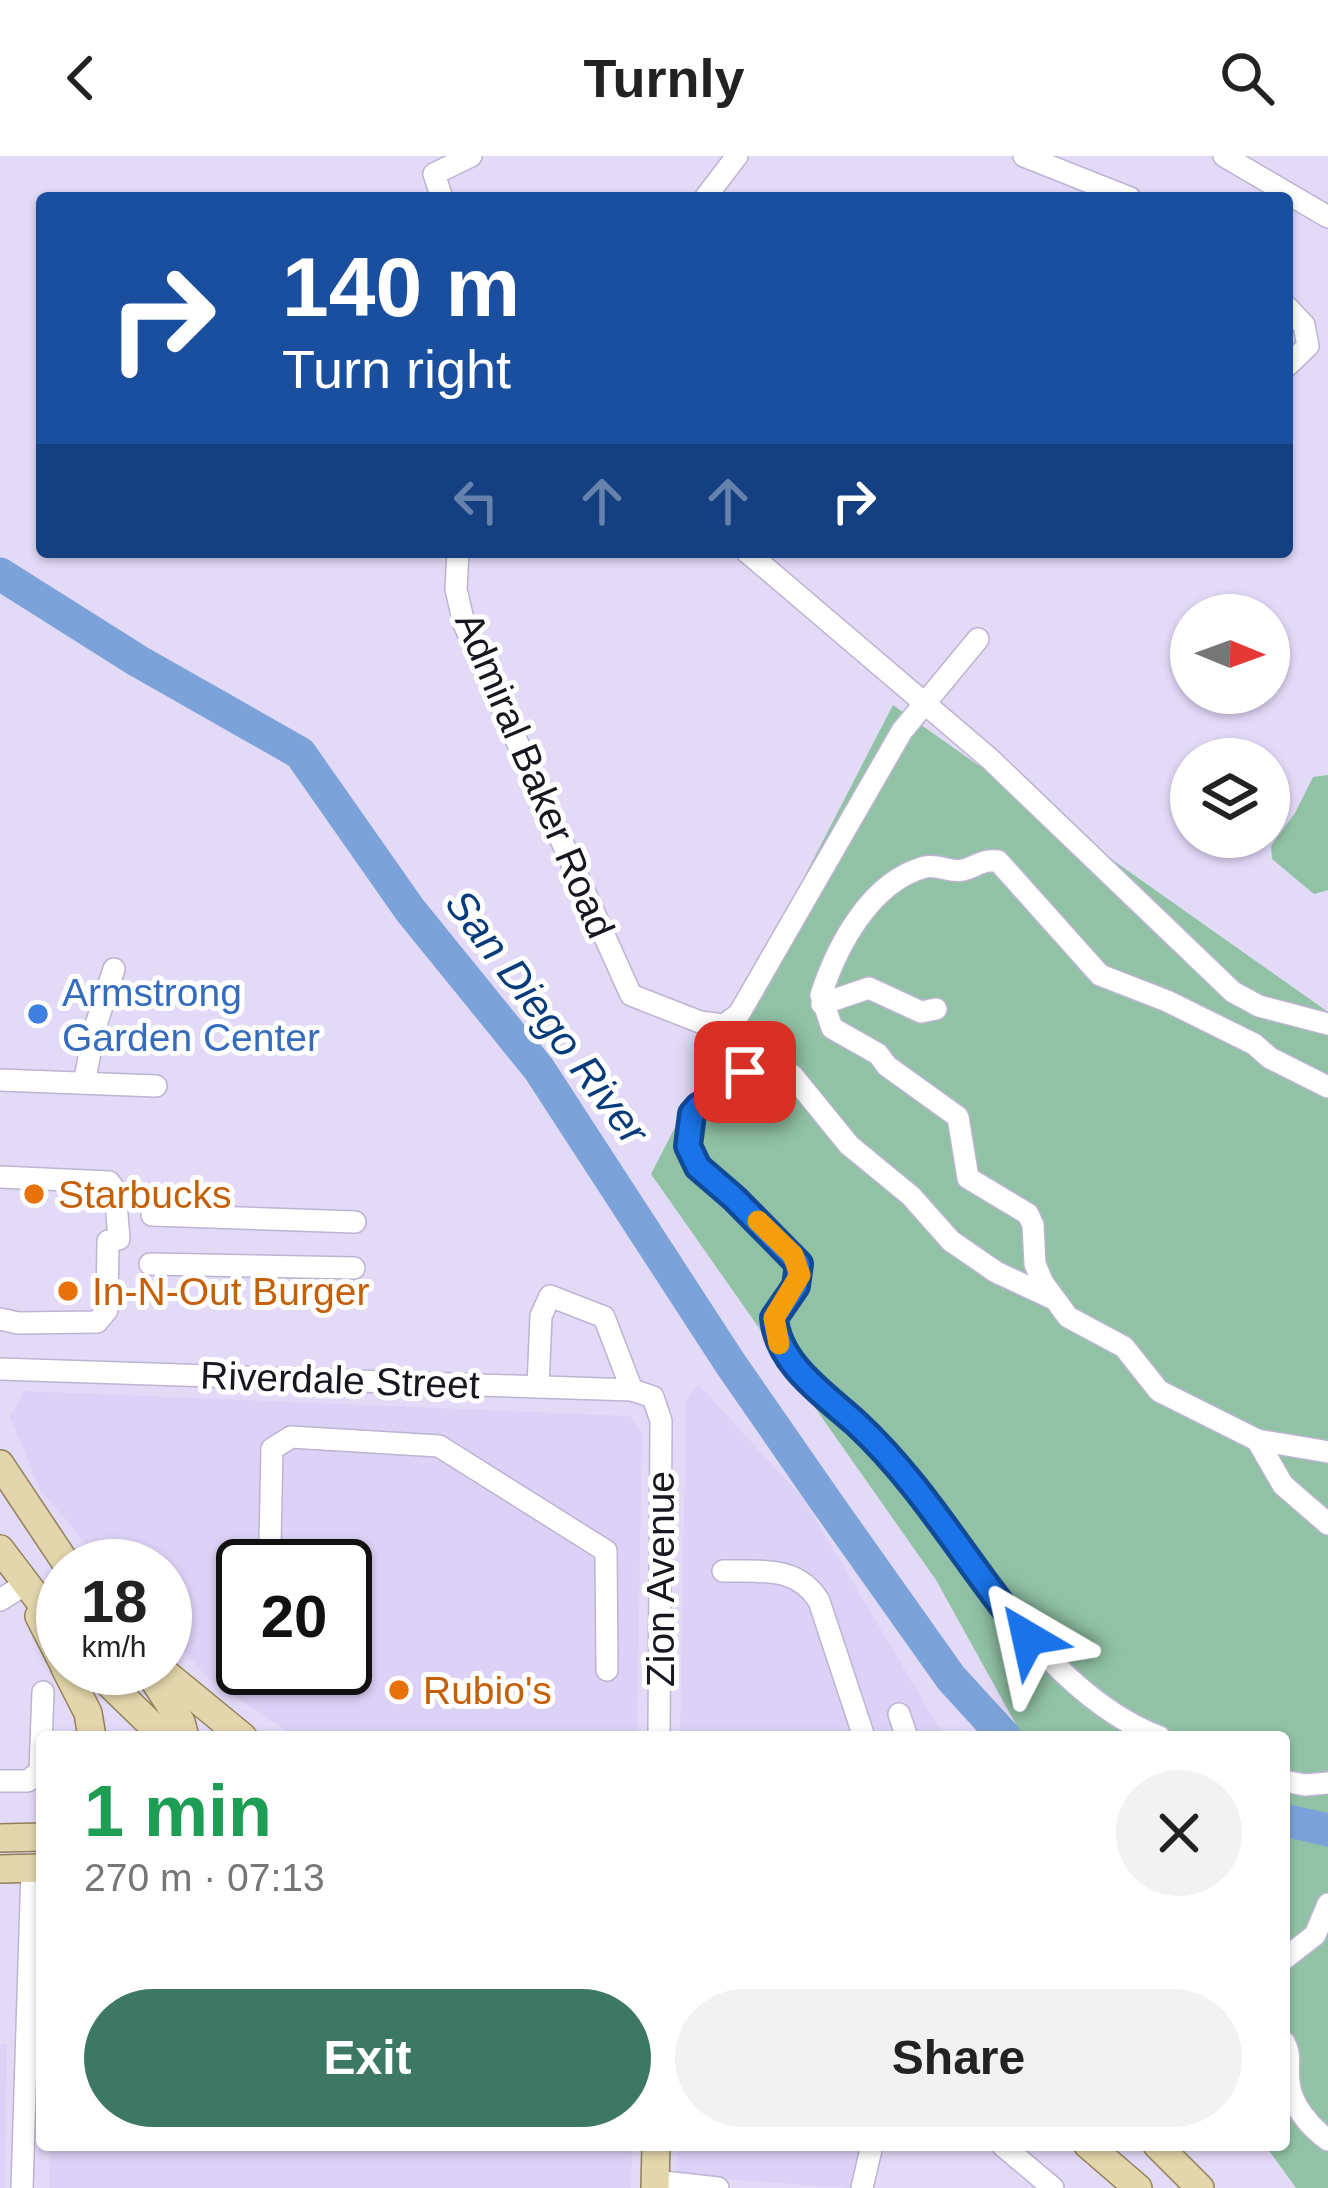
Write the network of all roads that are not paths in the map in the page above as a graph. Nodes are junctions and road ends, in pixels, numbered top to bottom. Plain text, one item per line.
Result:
1 (471, 156) edge
2 (737, 156) edge
3 (1024, 156) edge
4 (1224, 156) edge
5 (440, 192) edge
6 (710, 192) edge
7 (1115, 192) edge
8 (1285, 192) edge
9 (1293, 196) edge
10 (1328, 217) edge
11 (1293, 314) edge
12 (1293, 360) edge
13 (458, 558) edge
14 (754, 558) edge
15 (979, 639) dead end
16 (924, 704) junction
17 (114, 969) dead end
18 (822, 1004) junction
19 (936, 1009) dead end
20 (1328, 1024) edge
21 (0, 1080) edge
22 (84, 1083) junction
23 (156, 1086) dead end
24 (1328, 1087) edge
25 (0, 1178) edge
26 (152, 1215) dead end
27 (356, 1222) dead end
28 (150, 1264) dead end
29 (354, 1268) dead end
30 (1055, 1299) junction
31 (0, 1319) edge
32 (0, 1369) edge
33 (538, 1387) junction
34 (632, 1390) junction
35 (1256, 1440) junction
36 (1328, 1452) edge
37 (0, 1464) edge
38 (1328, 1524) edge
39 (50, 1539) edge
40 (270, 1539) edge
41 (2, 1554) edge
42 (723, 1571) dead end
43 (24, 1585) junction
44 (36, 1599) edge
45 (0, 1600) edge
46 (36, 1609) edge
47 (607, 1670) dead end
48 (43, 1695) edge
49 (79, 1695) edge
50 (121, 1695) edge
51 (163, 1695) edge
52 (192, 1695) edge
53 (899, 1714) dead end
54 (42, 1731) edge
55 (91, 1731) edge
56 (158, 1731) edge
57 (183, 1731) edge
58 (236, 1731) edge
59 (659, 1731) edge
60 (862, 1731) edge
61 (905, 1731) edge
62 (1144, 1731) edge
63 (36, 1775) edge
64 (0, 1781) edge
65 (1290, 1781) edge
66 (1328, 1783) edge
67 (36, 1834) edge
68 (0, 1838) edge
69 (36, 1868) edge
70 (0, 1869) edge
71 (36, 1889) edge
72 (1328, 1904) edge
73 (1290, 1954) edge
74 (1290, 2057) edge
75 (1328, 2140) edge
76 (656, 2151) edge
77 (871, 2151) edge
78 (1009, 2151) edge
79 (1095, 2151) edge
80 (1162, 2151) edge
81 (655, 2185) edge
82 (22, 2188) edge
83 (718, 2188) edge
84 (862, 2188) edge
85 (1053, 2188) edge
86 (1138, 2188) edge
87 (1200, 2188) edge

1 - 5 street
2 - 6 street
3 - 7 street
4 - 8 street
9 - 10 street
11 - 12 street
13 - 16 street, Admiral Baker Road
14 - 16 street
15 - 16 street
16 - 20 street
17 - 22 street
18 - 19 street
18 - 24 street
18 - 30 street
21 - 22 street
22 - 23 street
25 - 31 street
26 - 27 street
28 - 29 street
30 - 35 street
30 - 62 street
32 - 33 street, Riverdale Street
33 - 34 street, Riverdale Street
33 - 34 street
34 - 59 street, Zion Avenue
35 - 36 street
35 - 38 street
37 - 39 main road
40 - 47 street
41 - 43 main road
42 - 60 street
43 - 44 main road
43 - 45 street
43 - 46 main road
48 - 54 street
49 - 55 main road
50 - 56 main road
51 - 57 main road
52 - 58 main road
53 - 61 street
63 - 64 street
65 - 66 street
67 - 68 main road
69 - 70 main road
71 - 82 street
72 - 73 street
74 - 75 street
76 - 81 main road
77 - 84 street
78 - 85 street
79 - 86 main road
80 - 87 main road
81 - 83 street

